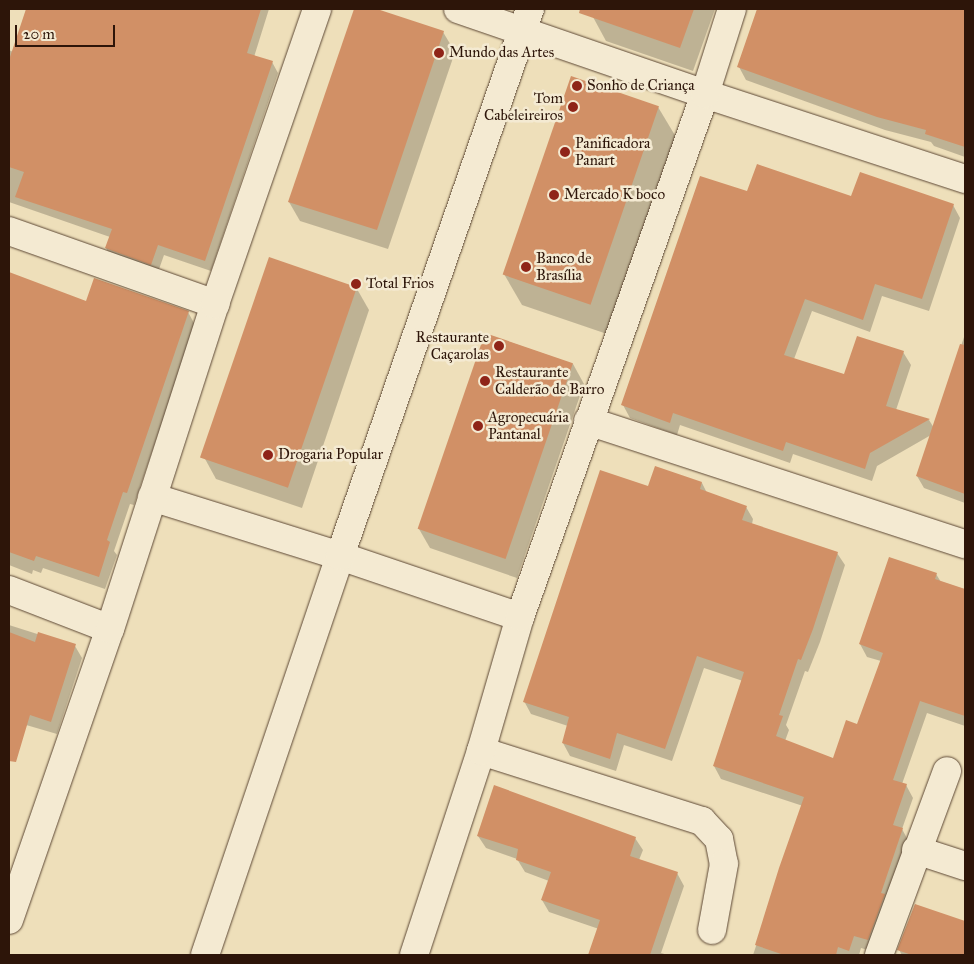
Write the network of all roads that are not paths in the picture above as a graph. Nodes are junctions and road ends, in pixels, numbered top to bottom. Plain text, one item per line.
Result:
1 (317, 9) edge
2 (458, 9) edge
3 (732, 9) edge
4 (526, 19) edge
5 (705, 94) junction
6 (965, 179) edge
7 (9, 232) edge
8 (215, 304) junction
9 (588, 421) junction
10 (152, 497) junction
11 (965, 544) edge
12 (340, 556) junction
13 (9, 590) edge
14 (520, 617) junction
15 (110, 629) junction
16 (481, 751) junction
17 (947, 771) dead end
18 (916, 850) junction
19 (965, 866) edge
20 (9, 920) edge
21 (712, 930) dead end
22 (206, 955) edge
23 (414, 955) edge
24 (879, 955) edge

1 - 8 street
2 - 4 street
3 - 5 street
4 - 5 street
4 - 12 street
5 - 6 street
5 - 9 street
7 - 8 street
8 - 10 street
9 - 11 street
9 - 14 street
10 - 12 street
10 - 15 street
12 - 14 street
12 - 22 street
13 - 15 street
14 - 16 street
15 - 20 street
16 - 21 street
16 - 23 street
17 - 18 street
18 - 19 street
18 - 24 street

